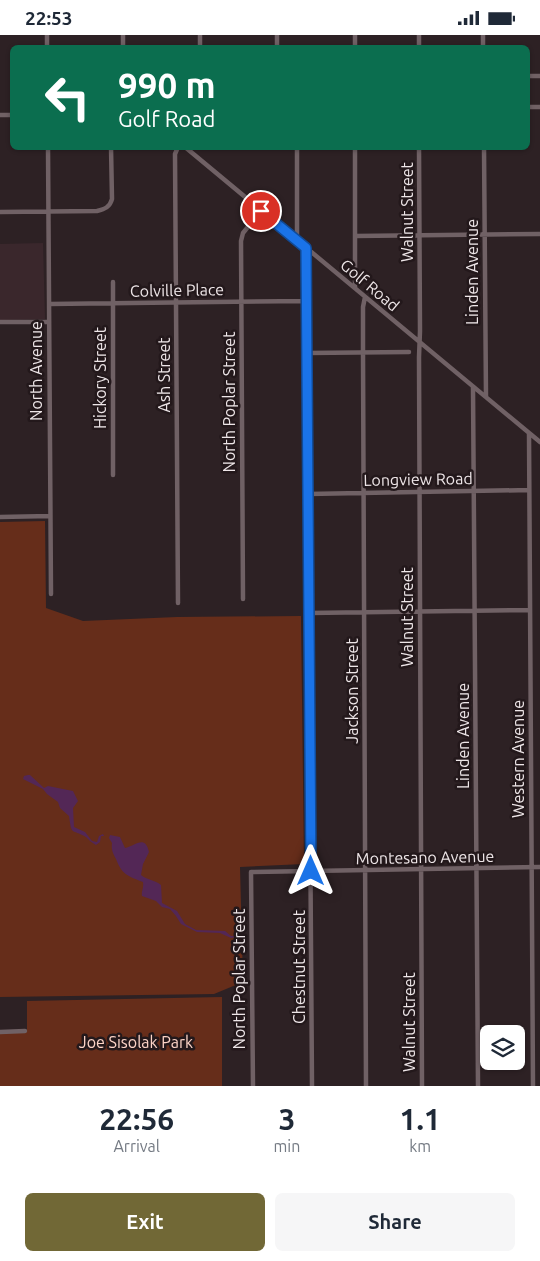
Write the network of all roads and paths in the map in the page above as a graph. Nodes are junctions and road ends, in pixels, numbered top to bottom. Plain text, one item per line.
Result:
1 (48, 150) edge
2 (111, 150) edge
3 (177, 150) edge
4 (189, 150) edge
5 (297, 150) edge
6 (355, 150) edge
7 (419, 150) edge
8 (484, 150) edge
9 (261, 211) junction
10 (0, 212) edge
11 (48, 212) junction
12 (484, 234) junction
13 (540, 234) edge
14 (420, 235) junction
15 (355, 236) junction
16 (297, 240) junction
17 (306, 248) junction
18 (113, 281) dead end
19 (355, 288) junction
20 (365, 297) junction
21 (241, 301) junction
22 (306, 301) junction
23 (176, 303) junction
24 (49, 304) junction
25 (112, 304) junction
26 (0, 322) edge
27 (48, 322) junction
28 (420, 342) junction
29 (363, 352) junction
30 (409, 352) dead end
31 (307, 353) junction
32 (473, 387) junction
33 (486, 397) junction
34 (529, 433) junction
35 (540, 442) edge
36 (113, 475) dead end
37 (529, 490) junction
38 (474, 491) junction
39 (419, 492) junction
40 (308, 493) junction
41 (364, 493) junction
42 (50, 516) junction
43 (0, 517) edge
44 (51, 594) dead end
45 (243, 599) dead end
46 (178, 603) dead end
47 (530, 610) junction
48 (475, 611) junction
49 (420, 612) junction
50 (309, 613) junction
51 (364, 613) junction
52 (531, 867) junction
53 (540, 867) edge
54 (421, 869) junction
55 (476, 869) junction
56 (365, 870) junction
57 (311, 871) junction
58 (251, 872) joint
59 (26, 1031) dead end
60 (0, 1032) edge
61 (253, 1086) edge
62 (312, 1086) edge
63 (366, 1086) edge
64 (422, 1086) edge
65 (478, 1086) edge
66 (533, 1086) edge

1 - 11 street, North Avenue
2 - 11 street
3 - 23 street, Ash Street
4 - 9 street, Golf Road
5 - 16 street
6 - 15 street
7 - 14 street, Walnut Street
8 - 12 street, Linden Avenue
9 - 16 street, Golf Road
9 - 21 street, North Poplar Street
10 - 11 street
11 - 24 street, North Avenue
12 - 13 street
12 - 14 street
12 - 33 street, Linden Avenue
14 - 15 street
14 - 28 street, Walnut Street
15 - 19 street
16 - 17 street, Golf Road
17 - 19 street, Golf Road
17 - 22 street, Chestnut Street
18 - 25 street, Hickory Street
19 - 20 street, Golf Road
20 - 28 street, Golf Road
20 - 29 street, Jackson Street
21 - 22 street, Colville Place
21 - 23 street, Colville Place
21 - 45 street, North Poplar Street
22 - 31 street, Chestnut Street
23 - 25 street, Colville Place
23 - 46 street, Ash Street
24 - 25 street, Colville Place
24 - 27 street, North Avenue
25 - 36 street, Hickory Street
26 - 27 street
27 - 42 street, North Avenue
28 - 32 street, Golf Road
28 - 39 street, Walnut Street
29 - 30 street
29 - 31 street
29 - 41 street, Jackson Street
31 - 40 street, Chestnut Street
32 - 33 street, Golf Road
32 - 38 street, Linden Avenue
33 - 34 street, Golf Road
34 - 35 street, Golf Road
34 - 37 street, Western Avenue
37 - 38 street, Longview Road
37 - 47 street, Western Avenue
38 - 39 street, Longview Road
38 - 48 street, Linden Avenue
39 - 41 street, Longview Road
39 - 49 street, Walnut Street
40 - 41 street, Longview Road
40 - 50 street, Chestnut Street
41 - 51 street, Jackson Street
42 - 43 street
42 - 44 street, North Avenue
47 - 48 street
47 - 52 street, Western Avenue
48 - 49 street
48 - 55 street, Linden Avenue
49 - 51 street
49 - 54 street, Walnut Street
50 - 51 street
50 - 57 street, Chestnut Street
51 - 56 street, Jackson Street
52 - 53 street, Montesano Avenue
52 - 55 street, Montesano Avenue
52 - 66 street, Western Avenue
54 - 55 street, Montesano Avenue
54 - 56 street, Montesano Avenue
54 - 64 street, Walnut Street
55 - 65 street, Linden Avenue
56 - 57 street, Montesano Avenue
56 - 63 street, Jackson Street
57 - 58 street, Montesano Avenue
57 - 62 street, Chestnut Street
58 - 61 street, North Poplar Street
59 - 60 street

